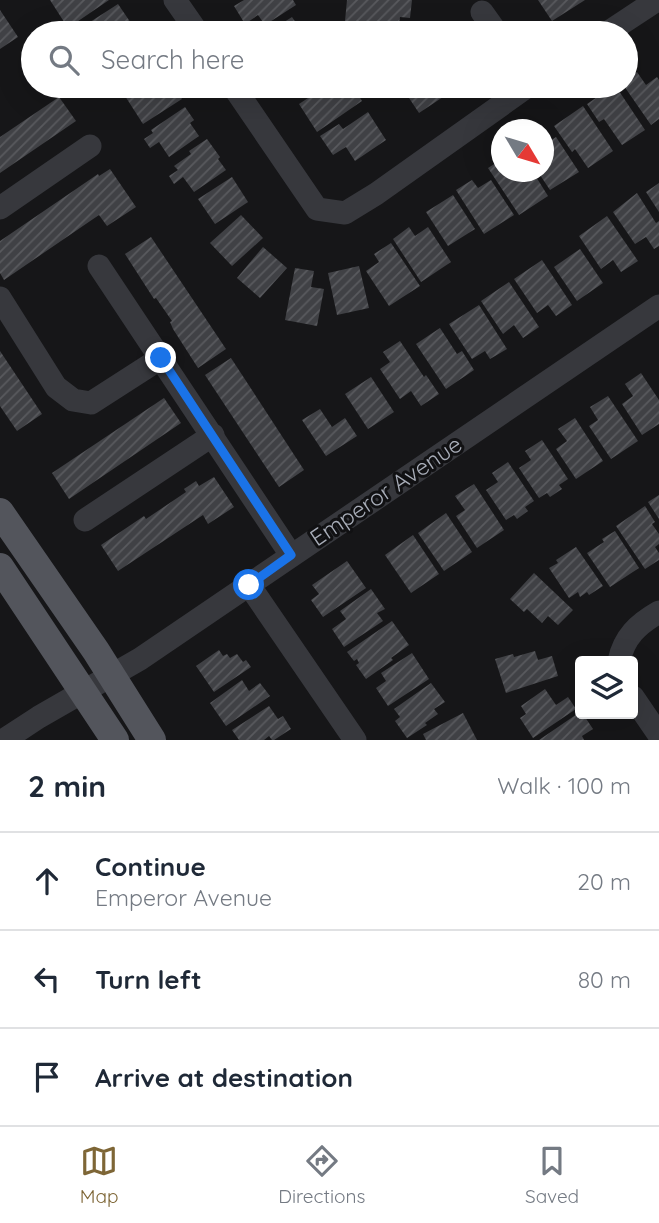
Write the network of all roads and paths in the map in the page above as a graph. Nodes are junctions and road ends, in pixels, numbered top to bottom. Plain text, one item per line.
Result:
1 (175, 0) edge
2 (657, 0) edge
3 (482, 12) dead end
4 (190, 21) edge
5 (488, 21) edge
6 (625, 21) edge
7 (241, 98) edge
8 (511, 98) edge
9 (90, 146) dead end
10 (0, 208) edge
11 (99, 266) dead end
12 (0, 298) edge
13 (659, 306) edge
14 (161, 358) junction
15 (213, 435) junction
16 (0, 512) edge
17 (85, 520) dead end
18 (291, 555) junction
19 (0, 567) edge
20 (249, 585) junction
21 (659, 612) edge
22 (621, 656) edge
23 (111, 676) junction
24 (83, 692) junction
25 (638, 704) edge
26 (659, 735) edge
27 (4, 740) edge
28 (116, 740) edge
29 (152, 740) edge
30 (355, 740) edge

1 - 4 street
2 - 6 street
3 - 5 street
7 - 8 street
9 - 10 street
11 - 14 street
12 - 14 street
13 - 18 street, Emperor Avenue
14 - 15 street
15 - 17 street
15 - 18 street
16 - 23 main road
18 - 20 street, Emperor Avenue
19 - 24 main road
20 - 23 street, Emperor Avenue
20 - 30 street
21 - 22 street
23 - 24 street, Emperor Avenue
23 - 29 main road
24 - 27 street, Emperor Avenue
24 - 28 main road
25 - 26 street

